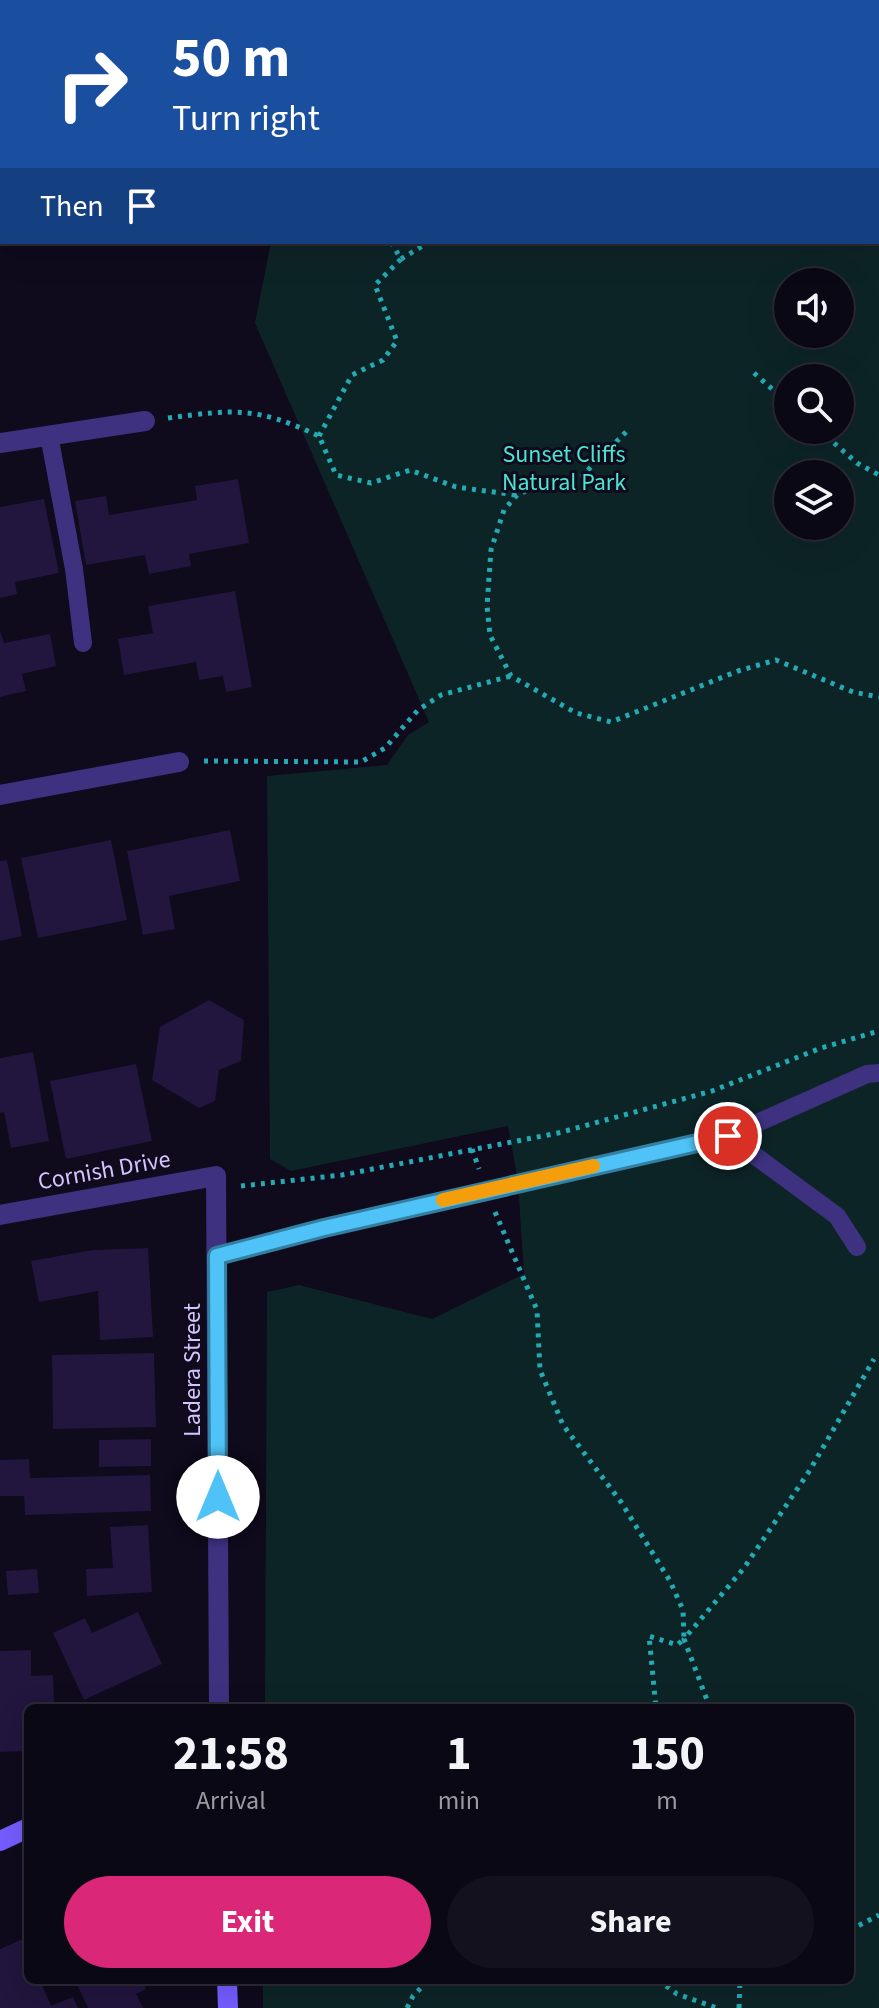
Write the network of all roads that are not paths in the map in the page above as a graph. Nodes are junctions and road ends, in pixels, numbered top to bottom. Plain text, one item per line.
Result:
1 (145, 421) road end
2 (49, 435) junction
3 (0, 443) edge
4 (83, 643) dead end
5 (179, 762) road end
6 (0, 795) edge
7 (879, 1073) edge
8 (728, 1136) junction
9 (216, 1183) joint
10 (0, 1215) edge
11 (857, 1247) dead end
12 (217, 1256) junction
13 (219, 1704) edge
14 (24, 1830) edge
15 (0, 1841) edge
16 (227, 1984) edge
17 (228, 2008) edge

1 - 2 street
2 - 3 street
2 - 4 lane
5 - 6 street
7 - 8 lane
8 - 11 lane
8 - 12 lane
9 - 10 street, Cornish Drive
9 - 12 street, Ladera Street
12 - 13 street, Ladera Street
14 - 15 street
16 - 17 street

